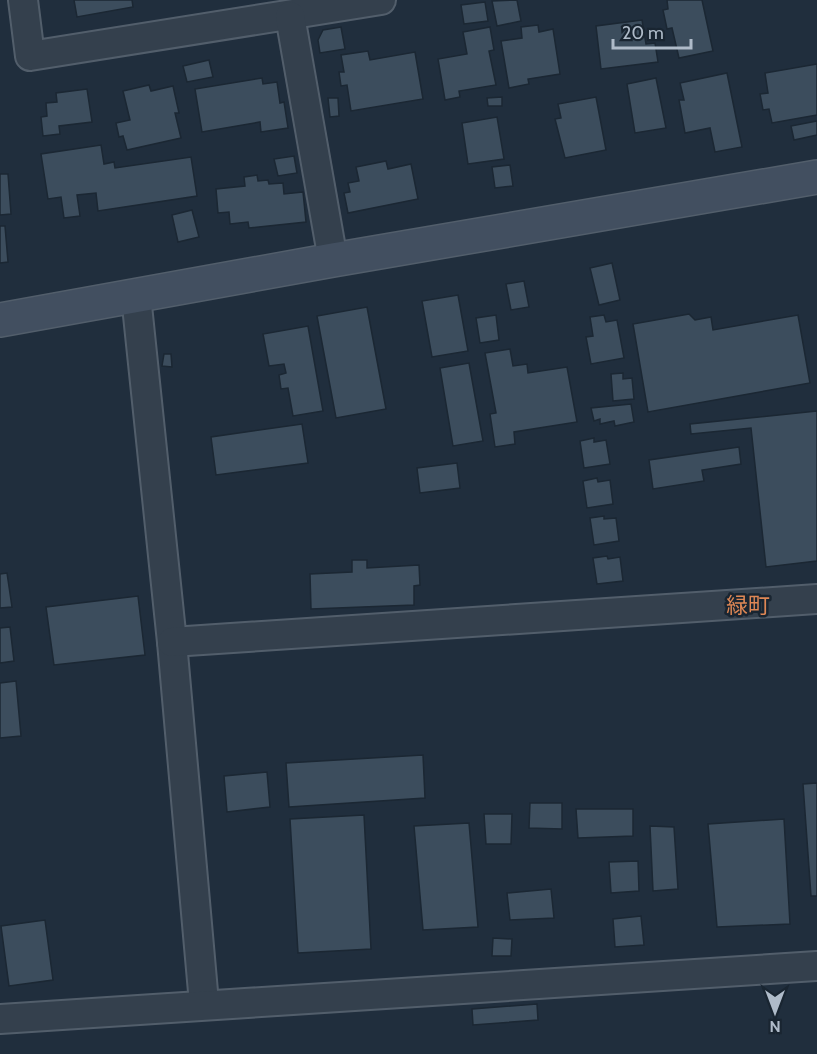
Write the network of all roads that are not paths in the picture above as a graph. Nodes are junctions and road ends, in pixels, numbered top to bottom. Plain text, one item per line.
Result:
1 (23, 0) edge
2 (381, 0) edge
3 (290, 16) junction
4 (817, 177) edge
5 (333, 260) junction
6 (136, 296) junction
7 (0, 320) edge
8 (817, 599) edge
9 (172, 642) junction
10 (817, 966) edge
11 (204, 1003) junction
12 (0, 1018) edge

1 - 3 street
2 - 3 street
3 - 5 street
4 - 5 street
5 - 6 street
6 - 7 street
6 - 9 street
8 - 9 street
9 - 11 street
10 - 11 street
11 - 12 street

